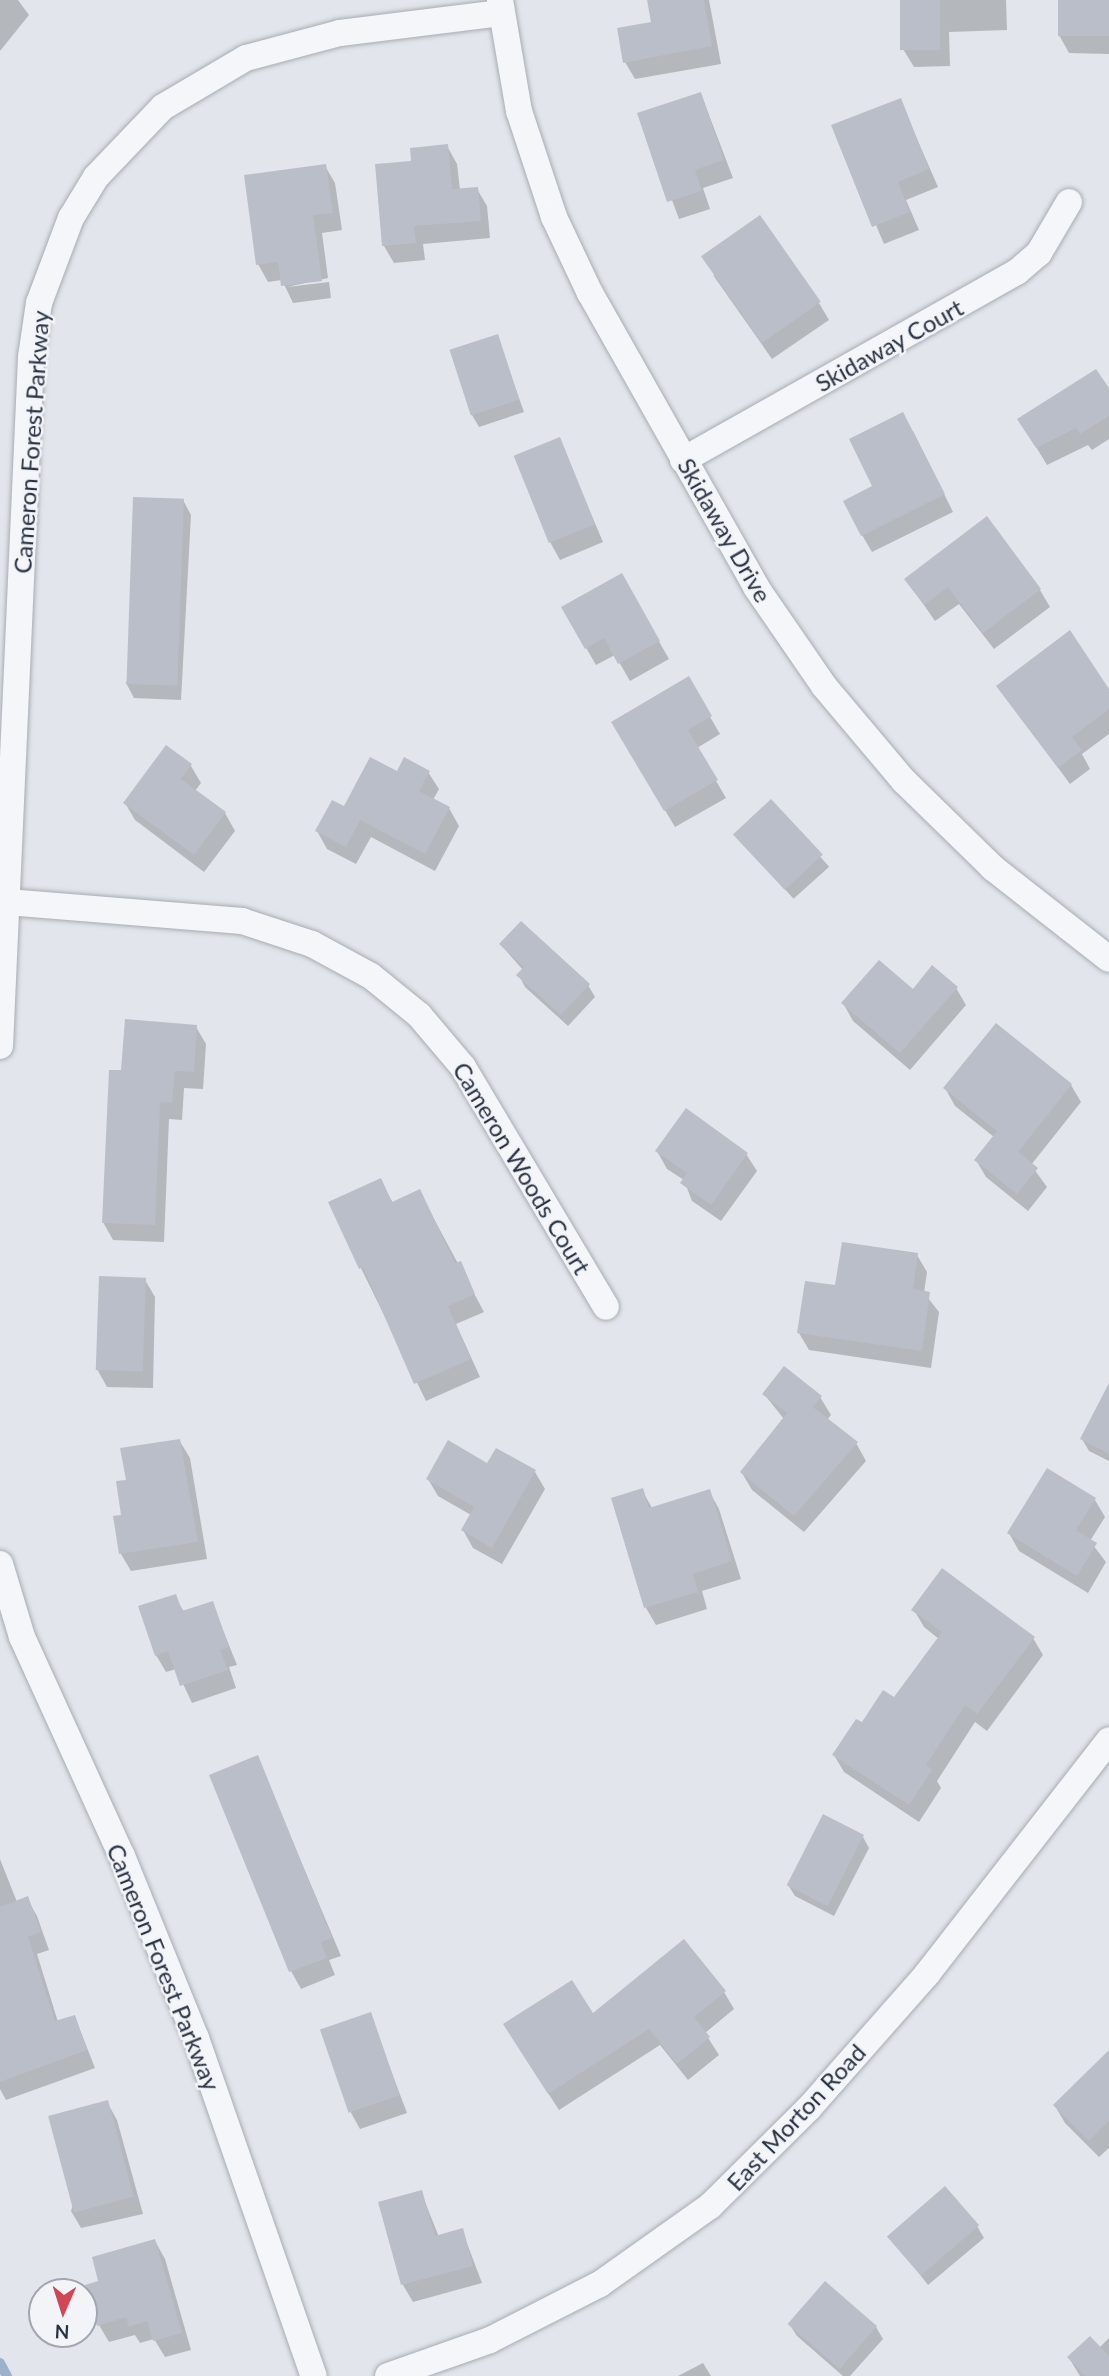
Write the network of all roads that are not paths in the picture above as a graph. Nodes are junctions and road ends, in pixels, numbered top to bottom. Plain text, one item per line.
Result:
1 (500, 6) edge
2 (1069, 202) dead end
3 (683, 460) junction
4 (6, 902) junction
5 (1109, 958) edge
6 (0, 1046) edge
7 (606, 1307) dead end
8 (0, 1564) edge
9 (1109, 1740) edge
10 (314, 2376) edge
11 (387, 2376) edge

1 - 3 street, Skidaway Drive
1 - 4 street, Cameron Forest Parkway
2 - 3 street, Skidaway Court
3 - 5 street, Skidaway Drive
4 - 6 street, Cameron Forest Parkway
4 - 7 street, Cameron Woods Court
8 - 10 street, Cameron Forest Parkway
9 - 11 street, East Morton Road

